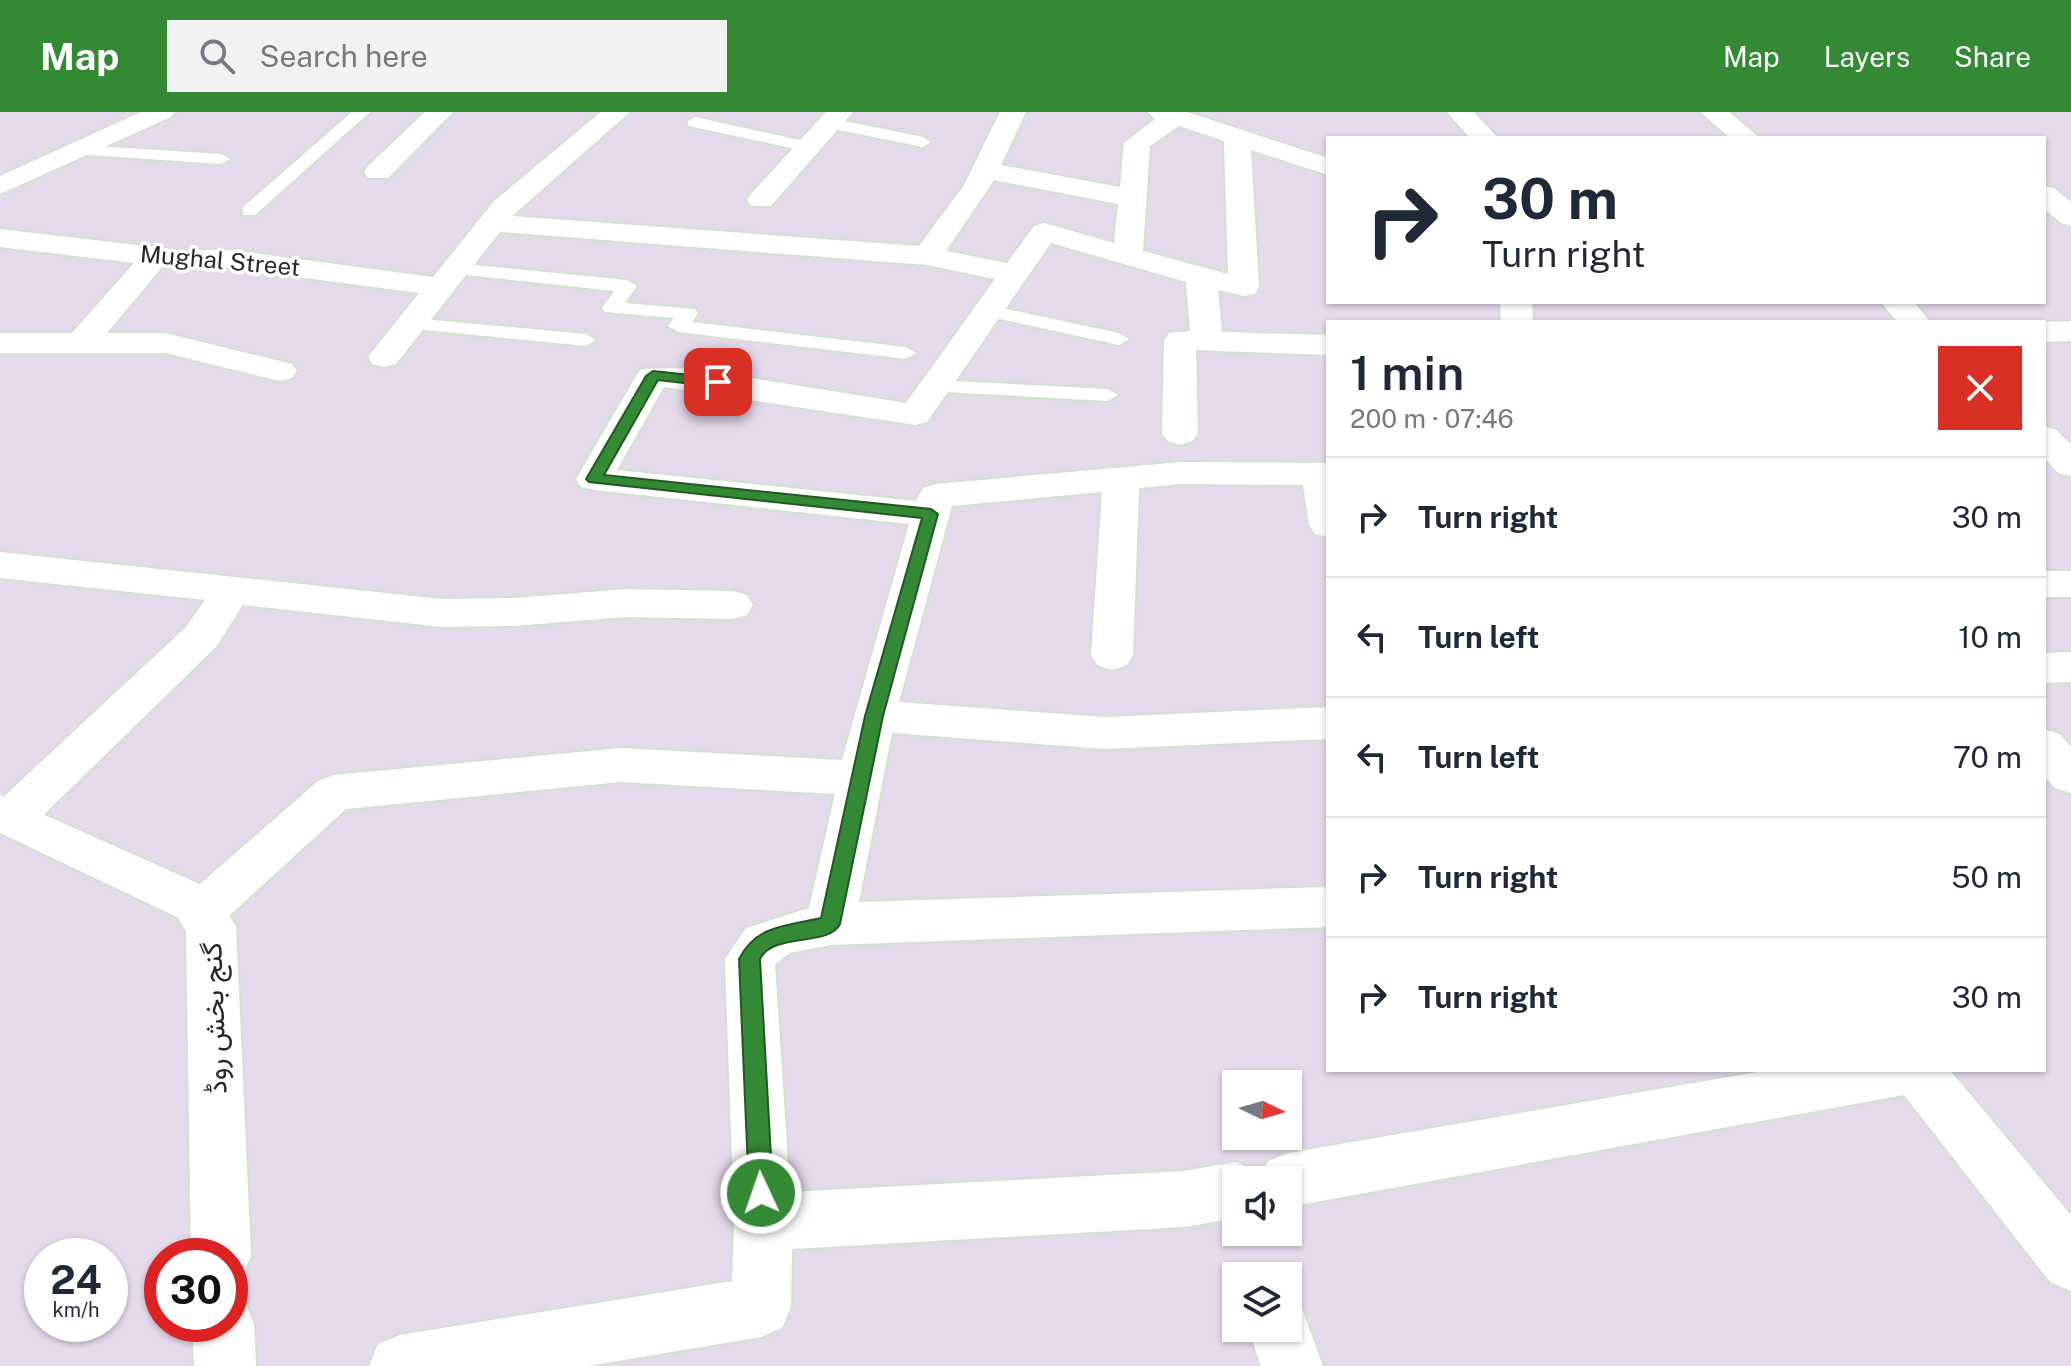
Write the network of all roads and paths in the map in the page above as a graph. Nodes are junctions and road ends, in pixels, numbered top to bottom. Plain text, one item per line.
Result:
1 (162, 112) edge
2 (362, 112) edge
3 (440, 112) edge
4 (617, 112) edge
5 (1013, 112) edge
6 (1460, 112) edge
7 (1713, 112) edge
8 (1168, 114) edge
9 (835, 118) edge
10 (695, 122) dead end
11 (1483, 136) edge
12 (1744, 136) edge
13 (1237, 139) junction
14 (923, 142) dead end
15 (809, 147) junction
16 (78, 150) junction
17 (221, 159) dead end
18 (1326, 166) edge
19 (984, 170) junction
20 (378, 172) dead end
21 (2049, 181) edge
22 (0, 186) edge
23 (1133, 198) junction
24 (761, 200) dead end
25 (249, 211) dead end
26 (2071, 217) edge
27 (492, 223) junction
28 (0, 238) edge
29 (927, 256) junction
30 (155, 257) junction
31 (1128, 257) junction
32 (1014, 274) junction
33 (1201, 277) junction
34 (448, 278) junction
35 (1899, 304) edge
36 (988, 311) junction
37 (1912, 320) edge
38 (411, 324) junction
39 (2071, 331) edge
40 (2046, 332) edge
41 (1119, 339) dead end
42 (586, 340) dead end
43 (1207, 341) junction
44 (0, 343) edge
45 (81, 343) junction
46 (1326, 345) edge
47 (906, 353) dead end
48 (384, 357) dead end
49 (280, 371) dead end
50 (936, 386) junction
51 (1107, 395) dead end
52 (1180, 434) dead end
53 (2046, 439) edge
54 (2071, 465) edge
55 (1323, 474) edge
56 (1121, 479) junction
57 (1326, 505) edge
58 (931, 514) junction
59 (0, 565) edge
60 (2046, 584) edge
61 (2071, 584) edge
62 (232, 590) junction
63 (733, 605) dead end
64 (1112, 655) dead end
65 (2071, 667) edge
66 (2046, 668) edge
67 (874, 716) junction
68 (1326, 723) edge
69 (2046, 748) edge
70 (2071, 776) edge
71 (861, 778) junction
72 (3, 815) edge
73 (1326, 907) edge
74 (201, 912) junction
75 (830, 924) junction
76 (1899, 1072) edge
77 (1919, 1072) edge
78 (1302, 1178) edge
79 (1222, 1192) edge
80 (763, 1222) junction
81 (220, 1238) edge
82 (2071, 1261) edge
83 (224, 1342) edge
84 (1284, 1342) edge
85 (225, 1366) edge
86 (400, 1366) edge
87 (1292, 1366) edge

1 - 16 street
2 - 25 lane
3 - 20 street
4 - 27 street
5 - 19 street
6 - 11 street
7 - 12 street
8 - 13 street
8 - 23 street
9 - 14 lane
9 - 15 street
10 - 15 lane
13 - 18 street
13 - 33 street
15 - 24 street
16 - 17 lane
16 - 22 street
19 - 23 street
19 - 29 street
21 - 26 street
23 - 31 street
27 - 29 street
27 - 34 street
28 - 30 street, Mughal Street
29 - 32 street
30 - 34 street, Mughal Street
30 - 45 street
31 - 32 street
31 - 33 street
32 - 36 street
33 - 43 street
34 - 38 street
34 - 47 lane
35 - 37 street
36 - 41 lane
36 - 50 street
38 - 42 lane
38 - 48 street
39 - 40 street
43 - 46 street
43 - 52 street
44 - 45 street
45 - 49 street
50 - 51 lane
50 - 58 street
53 - 54 street
55 - 56 street
55 - 57 street
56 - 58 street
56 - 64 street
58 - 67 street
59 - 62 street
60 - 61 street
62 - 63 street
62 - 72 street
65 - 66 street
67 - 68 street
67 - 71 street
69 - 70 street
71 - 74 street
71 - 75 street
72 - 74 street, گنج بخش روڈ
73 - 75 street
74 - 81 street, گنج بخش روڈ
75 - 80 street
76 - 78 street
77 - 82 street
79 - 80 street
80 - 86 street
83 - 85 street
84 - 87 street

